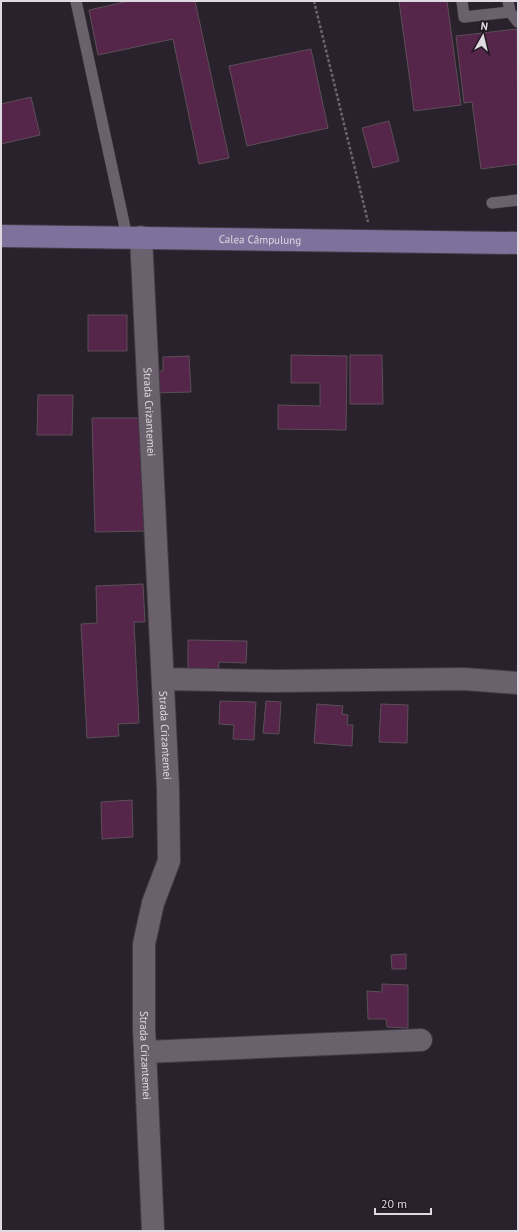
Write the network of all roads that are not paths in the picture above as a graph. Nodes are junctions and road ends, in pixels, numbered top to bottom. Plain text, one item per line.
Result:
1 (76, 1) edge
2 (462, 1) edge
3 (509, 7) edge
4 (518, 22) edge
5 (518, 200) edge
6 (492, 203) dead end
7 (1, 236) edge
8 (134, 237) junction
9 (518, 243) edge
10 (163, 679) junction
11 (518, 683) edge
12 (421, 1040) dead end
13 (145, 1052) junction
14 (153, 1231) edge

1 - 8 lane
2 - 3 lane
3 - 4 lane
5 - 6 lane
7 - 8 main road, Calea Câmpulung
8 - 9 main road, Calea Câmpulung
8 - 10 street, Strada Crizantemei
10 - 11 street
10 - 13 street, Strada Crizantemei
12 - 13 street
13 - 14 street, Strada Crizantemei

